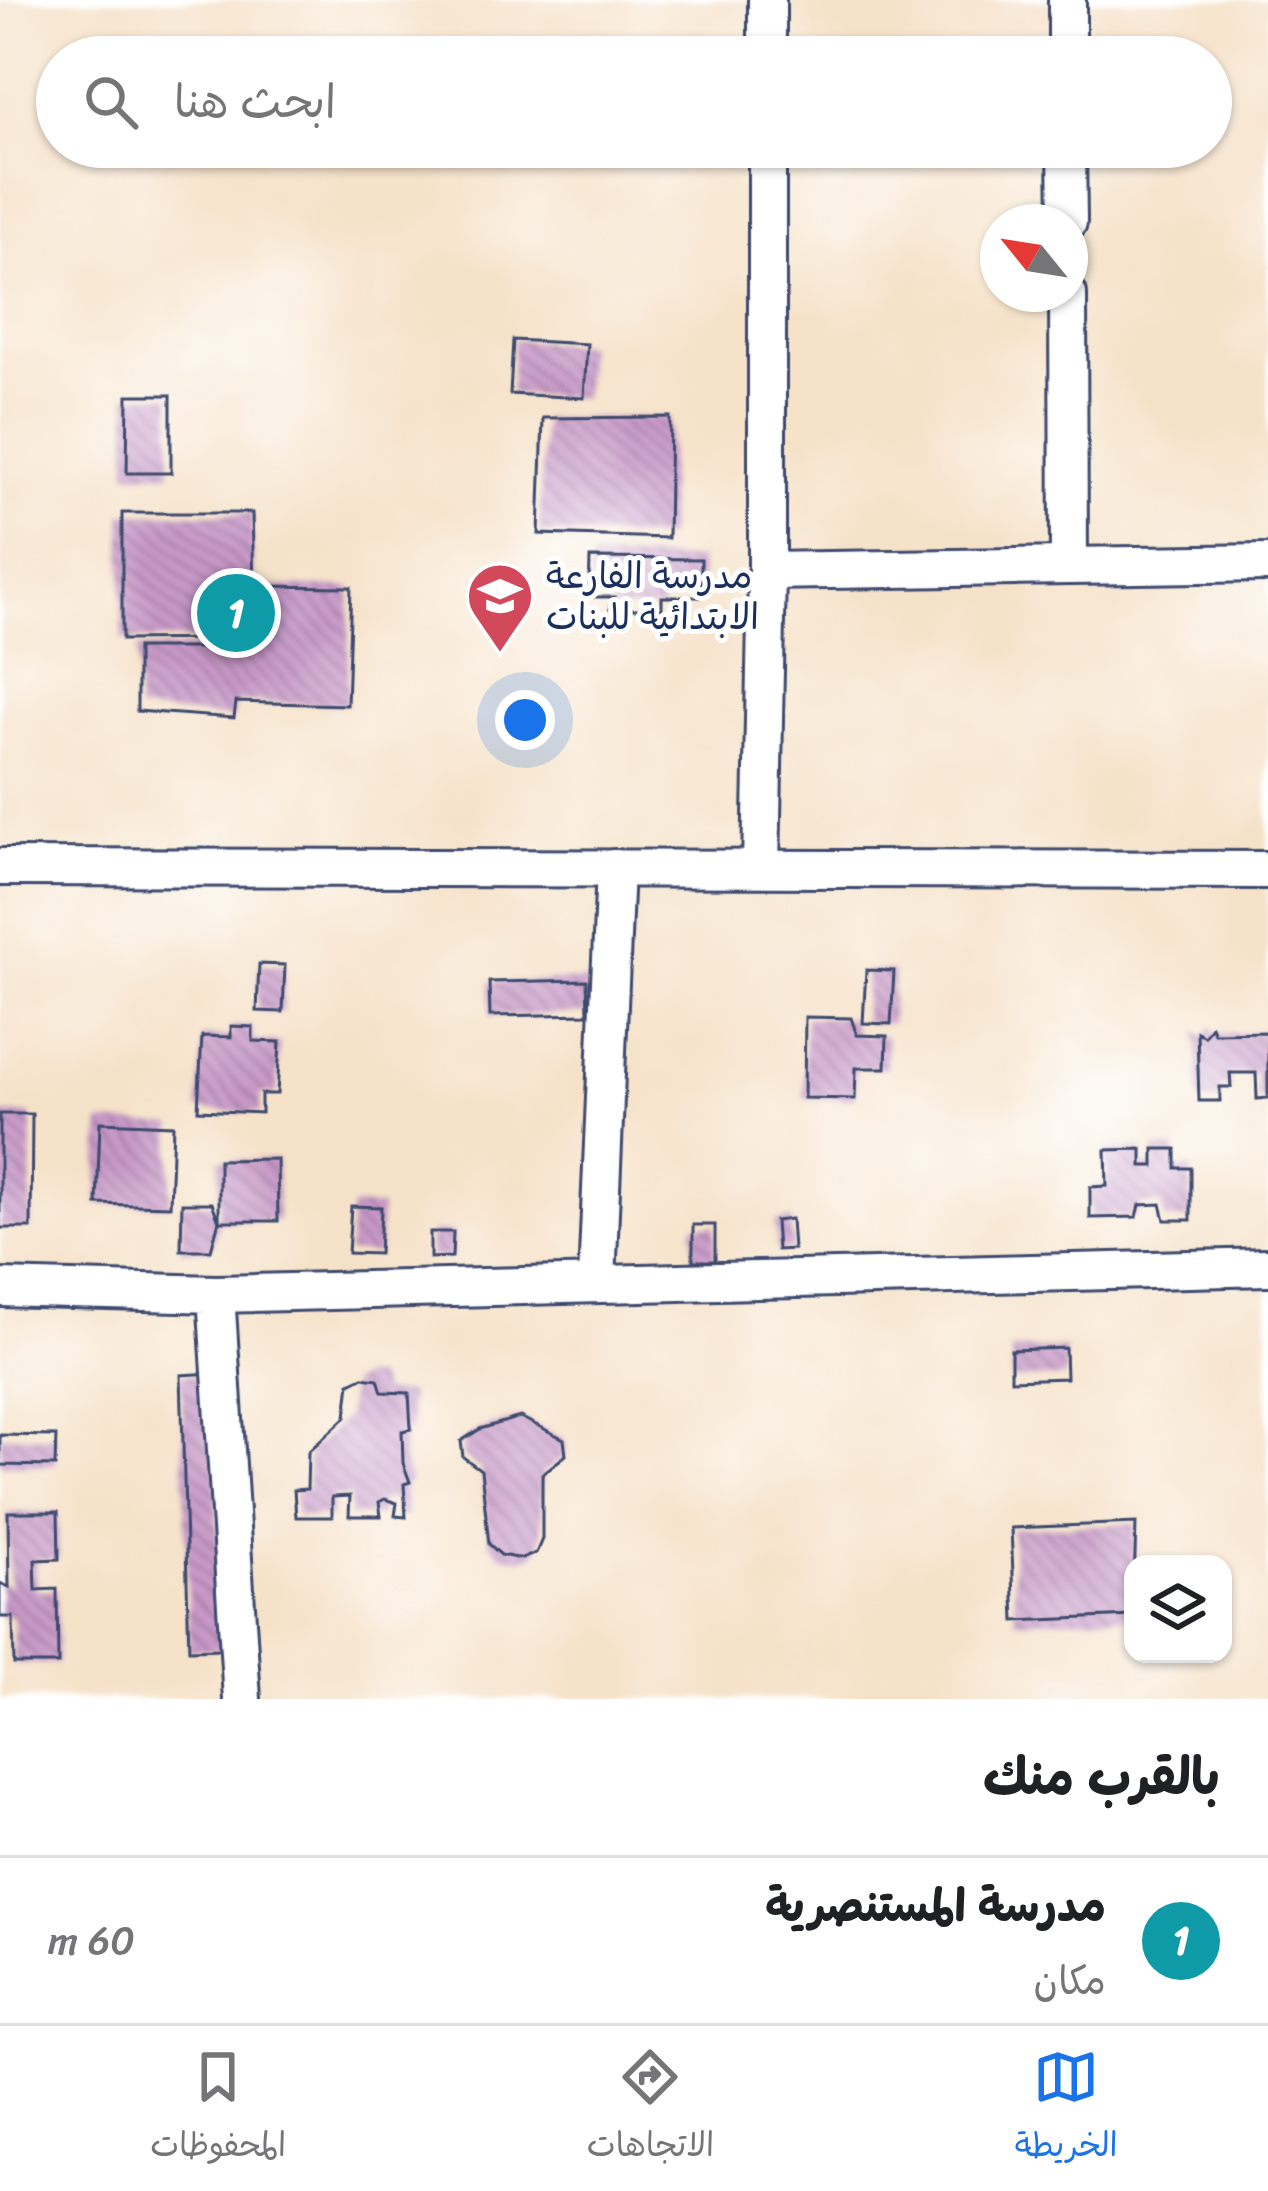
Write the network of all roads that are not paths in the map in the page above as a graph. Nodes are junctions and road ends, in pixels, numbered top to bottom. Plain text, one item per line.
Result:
1 (767, 0) edge
2 (1067, 0) edge
3 (767, 36) edge
4 (1067, 36) edge
5 (767, 168) edge
6 (1067, 168) edge
7 (1068, 204) edge
8 (1068, 312) edge
9 (1268, 563) edge
10 (1069, 566) junction
11 (767, 571) junction
12 (0, 867) edge
13 (615, 868) junction
14 (761, 868) junction
15 (1268, 870) edge
16 (1268, 1267) edge
17 (597, 1281) junction
18 (0, 1288) edge
19 (216, 1294) junction
20 (242, 1699) edge

1 - 3 street
2 - 4 street
5 - 11 street
6 - 7 street
8 - 10 street
9 - 10 street
10 - 11 street
11 - 14 street
12 - 13 street
13 - 14 street
13 - 17 street
14 - 15 street
16 - 17 street
17 - 19 street
18 - 19 street
19 - 20 street

